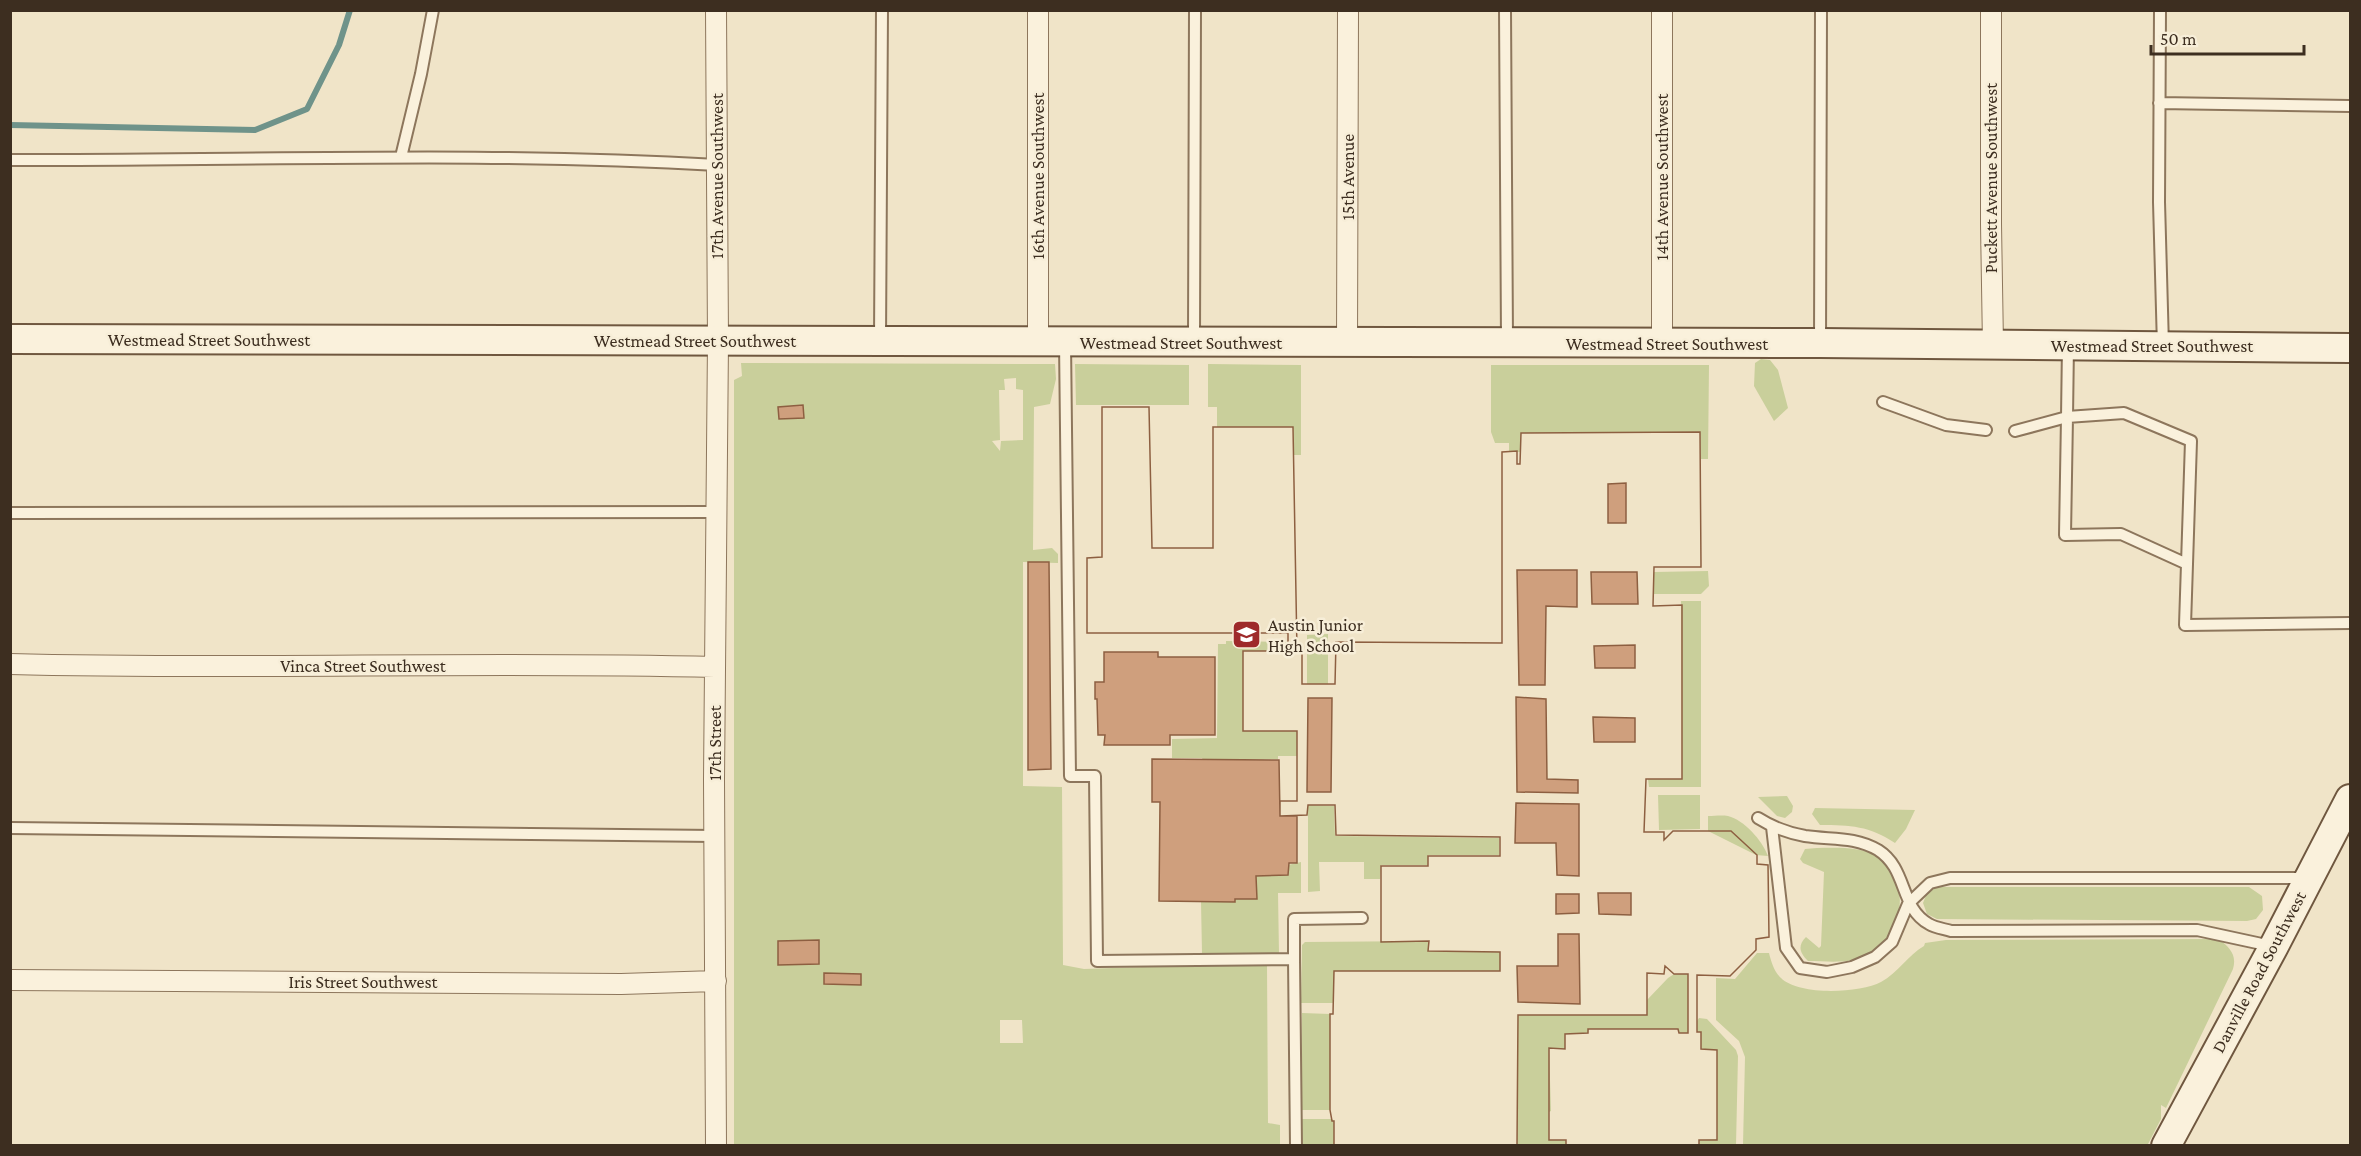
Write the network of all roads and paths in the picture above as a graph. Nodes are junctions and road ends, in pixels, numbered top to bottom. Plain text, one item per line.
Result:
1 (433, 10) edge
2 (716, 10) edge
3 (882, 10) edge
4 (1038, 10) edge
5 (1195, 10) edge
6 (1348, 10) edge
7 (1506, 10) edge
8 (1662, 10) edge
9 (1821, 10) edge
10 (1991, 10) edge
11 (2160, 10) edge
12 (2159, 103) junction
13 (2350, 106) edge
14 (401, 157) junction
15 (10, 160) edge
16 (717, 165) junction
17 (10, 339) edge
18 (718, 341) junction
19 (880, 342) junction
20 (1051, 342) junction
21 (1194, 342) junction
22 (1347, 343) junction
23 (1507, 344) junction
24 (1662, 344) junction
25 (1820, 344) junction
26 (1993, 345) junction
27 (2068, 345) junction
28 (2163, 346) junction
29 (2350, 348) edge
30 (1883, 402) dead end
31 (2067, 417) junction
32 (1986, 430) dead end
33 (2015, 430) dead end
34 (715, 512) junction
35 (10, 513) edge
36 (2187, 564) junction
37 (2350, 623) edge
38 (10, 664) edge
39 (715, 667) junction
40 (2350, 799) edge
41 (1758, 818) dead end
42 (1772, 827) junction
43 (10, 828) edge
44 (715, 836) junction
45 (2310, 878) junction
46 (1908, 904) junction
47 (1362, 918) dead end
48 (2274, 946) junction
49 (1294, 959) junction
50 (10, 980) edge
51 (716, 981) junction
52 (716, 1146) edge
53 (1296, 1146) edge
54 (2166, 1146) edge

1 - 14 lane
2 - 16 street, 17th Avenue Southwest
3 - 19 lane
4 - 20 street, 16th Avenue Southwest
5 - 21 lane
6 - 22 street, 15th Avenue
7 - 23 lane
8 - 24 street, 14th Avenue Southwest
9 - 25 lane
10 - 26 street, Puckett Avenue Southwest
11 - 12 lane
12 - 13 lane
12 - 28 lane
14 - 15 lane
14 - 16 lane
16 - 18 street, 17th Avenue Southwest
17 - 18 street, Westmead Street Southwest
18 - 19 street, Westmead Street Southwest
18 - 34 street, 17th Street
19 - 20 street, Westmead Street Southwest
20 - 21 street, Westmead Street Southwest
20 - 49 lane
21 - 22 street, Westmead Street Southwest
22 - 23 street, Westmead Street Southwest
23 - 24 street, Westmead Street Southwest
24 - 25 street, Westmead Street Southwest
25 - 26 street, Westmead Street Southwest
26 - 27 street, Westmead Street Southwest
27 - 28 street, Westmead Street Southwest
27 - 31 lane
28 - 29 street, Westmead Street Southwest
30 - 32 lane
31 - 33 lane
31 - 36 lane
31 - 36 lane
34 - 35 lane
34 - 39 street, 17th Street
36 - 37 lane
38 - 39 street, Vinca Street Southwest
39 - 44 street, 17th Street
40 - 45 street, Danville Road Southwest
41 - 42 lane
42 - 46 lane
42 - 46 lane
43 - 44 lane
44 - 51 street, 17th Street
45 - 46 lane
45 - 48 street, Danville Road Southwest
46 - 48 lane
47 - 49 lane
48 - 54 street, Danville Road Southwest
49 - 53 lane
50 - 51 street, Iris Street Southwest
51 - 52 street, 17th Street

